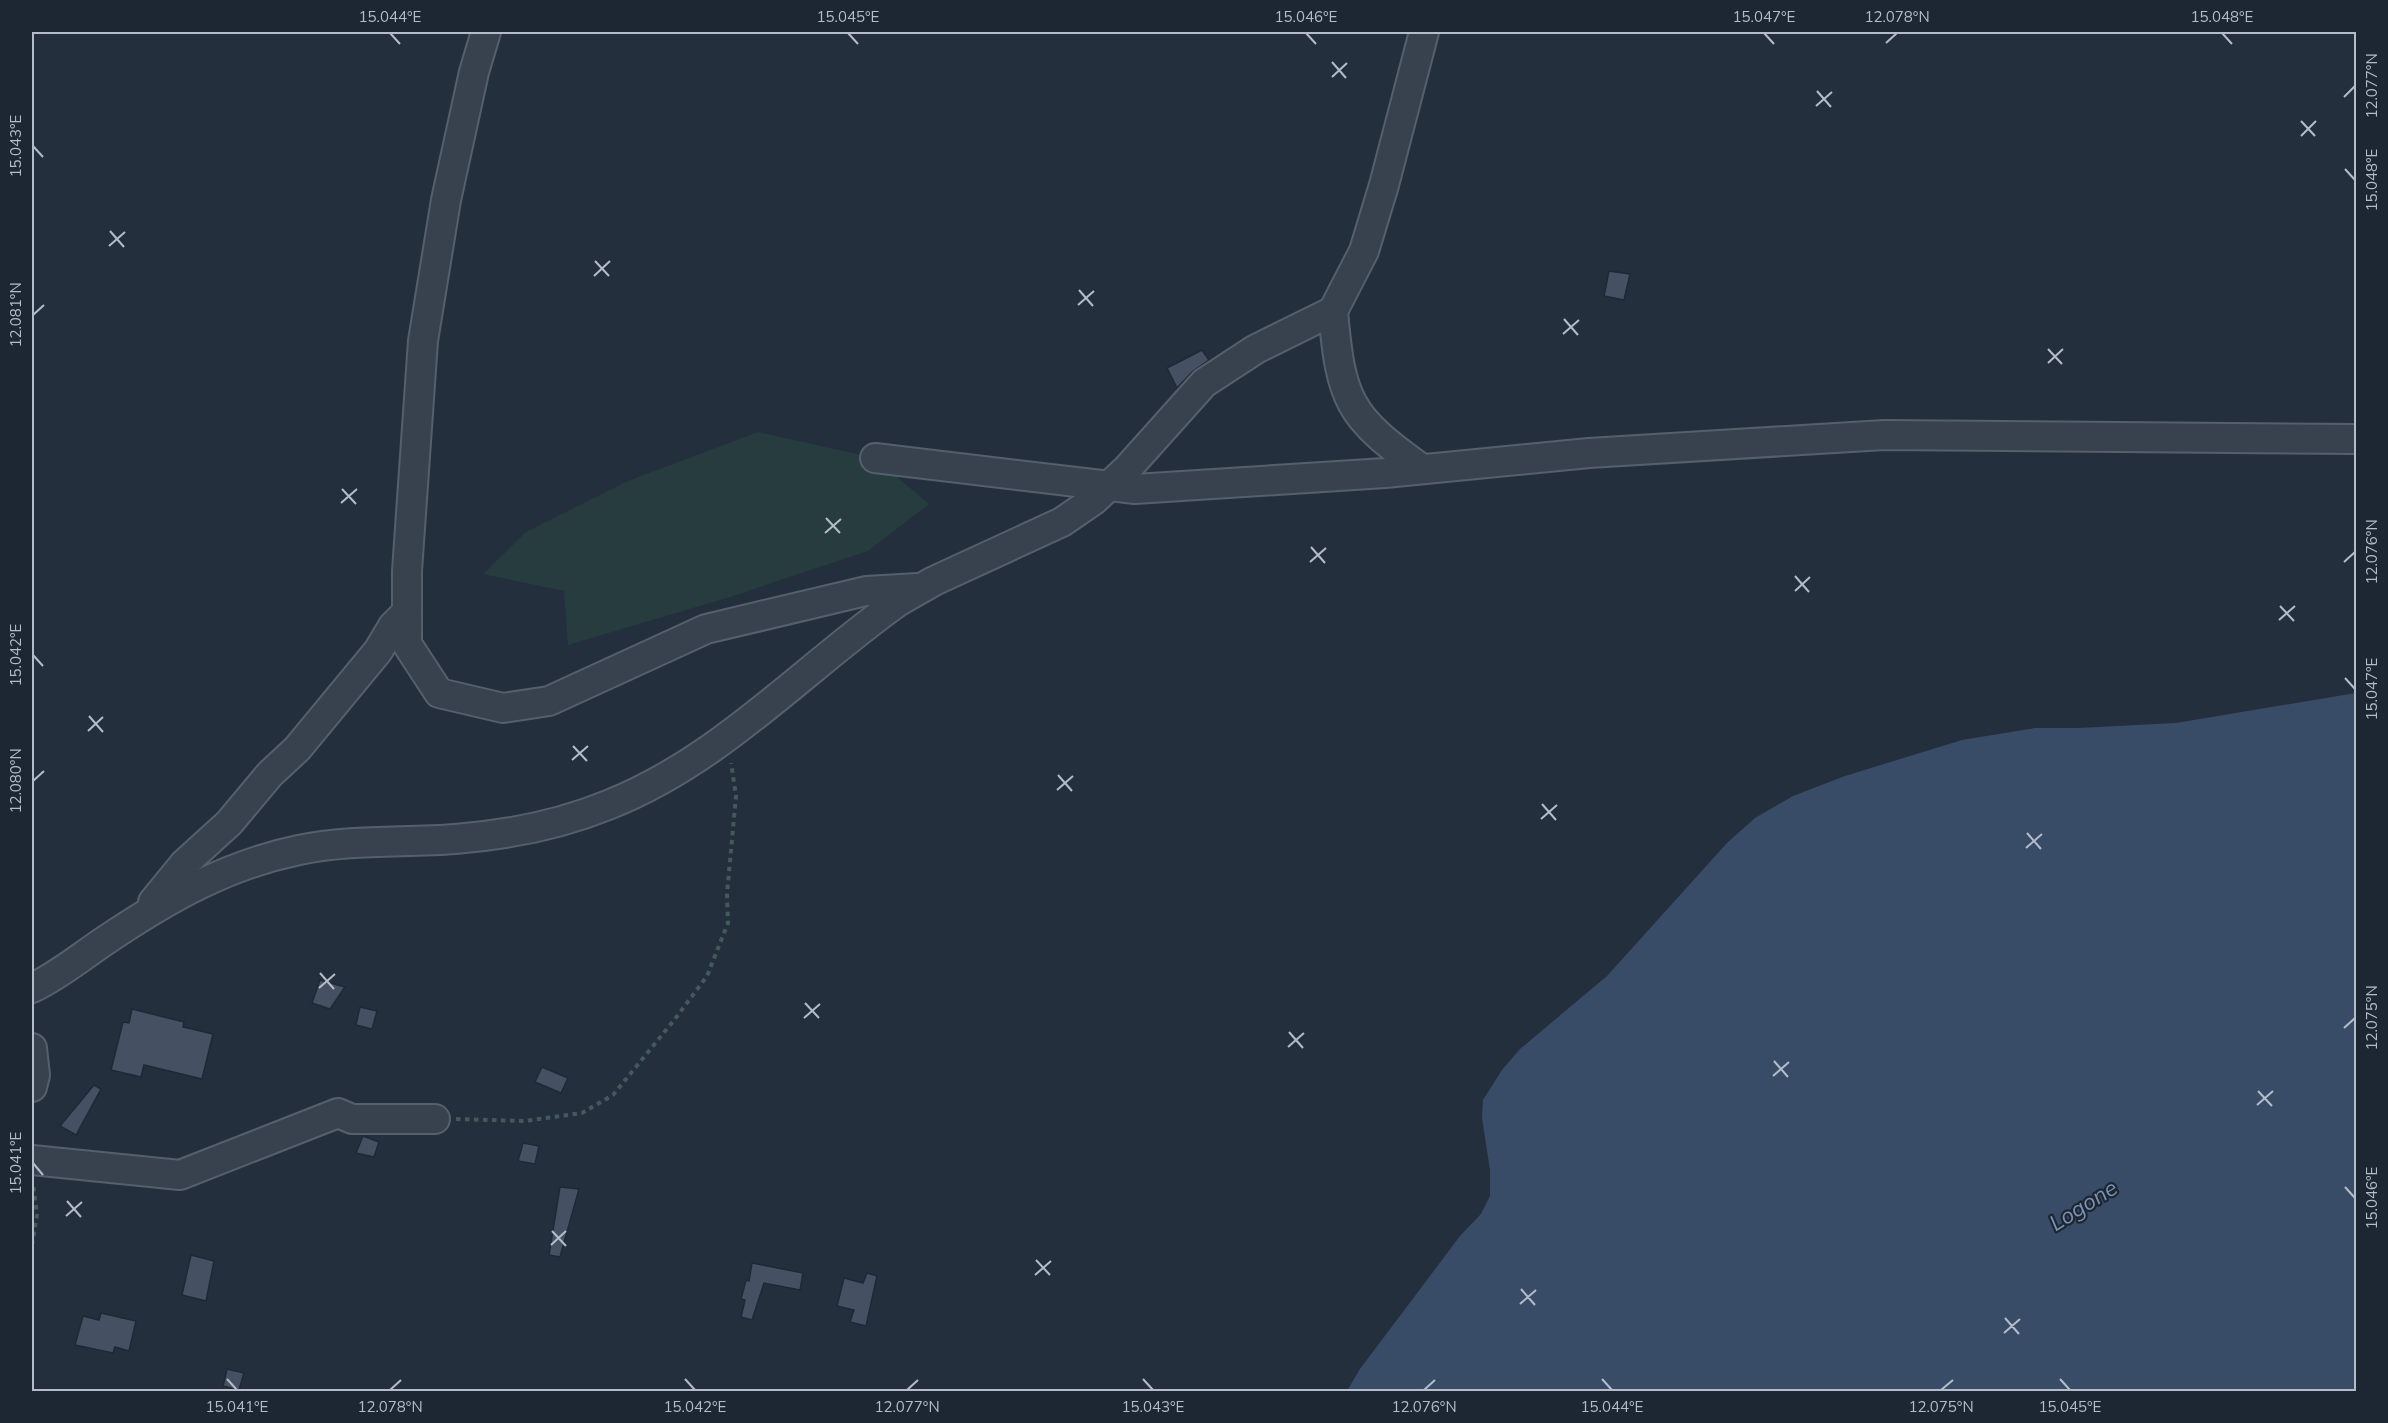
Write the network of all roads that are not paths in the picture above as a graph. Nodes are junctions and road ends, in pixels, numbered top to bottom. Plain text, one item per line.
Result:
1 (486, 32) edge
2 (1424, 32) edge
3 (1333, 311) junction
4 (2356, 439) edge
5 (875, 458) dead end
6 (1422, 469) junction
7 (1109, 486) junction
8 (919, 588) junction
9 (407, 612) junction
10 (140, 917) junction
11 (34, 993) edge
12 (32, 1048) edge
13 (32, 1087) edge
14 (435, 1119) road end
15 (32, 1160) edge

1 - 9 street
2 - 3 street
3 - 6 street
3 - 7 street
4 - 6 street
5 - 7 street
6 - 7 street
7 - 8 street
8 - 9 street
8 - 10 street
9 - 10 street
10 - 11 street
12 - 13 street
14 - 15 street

